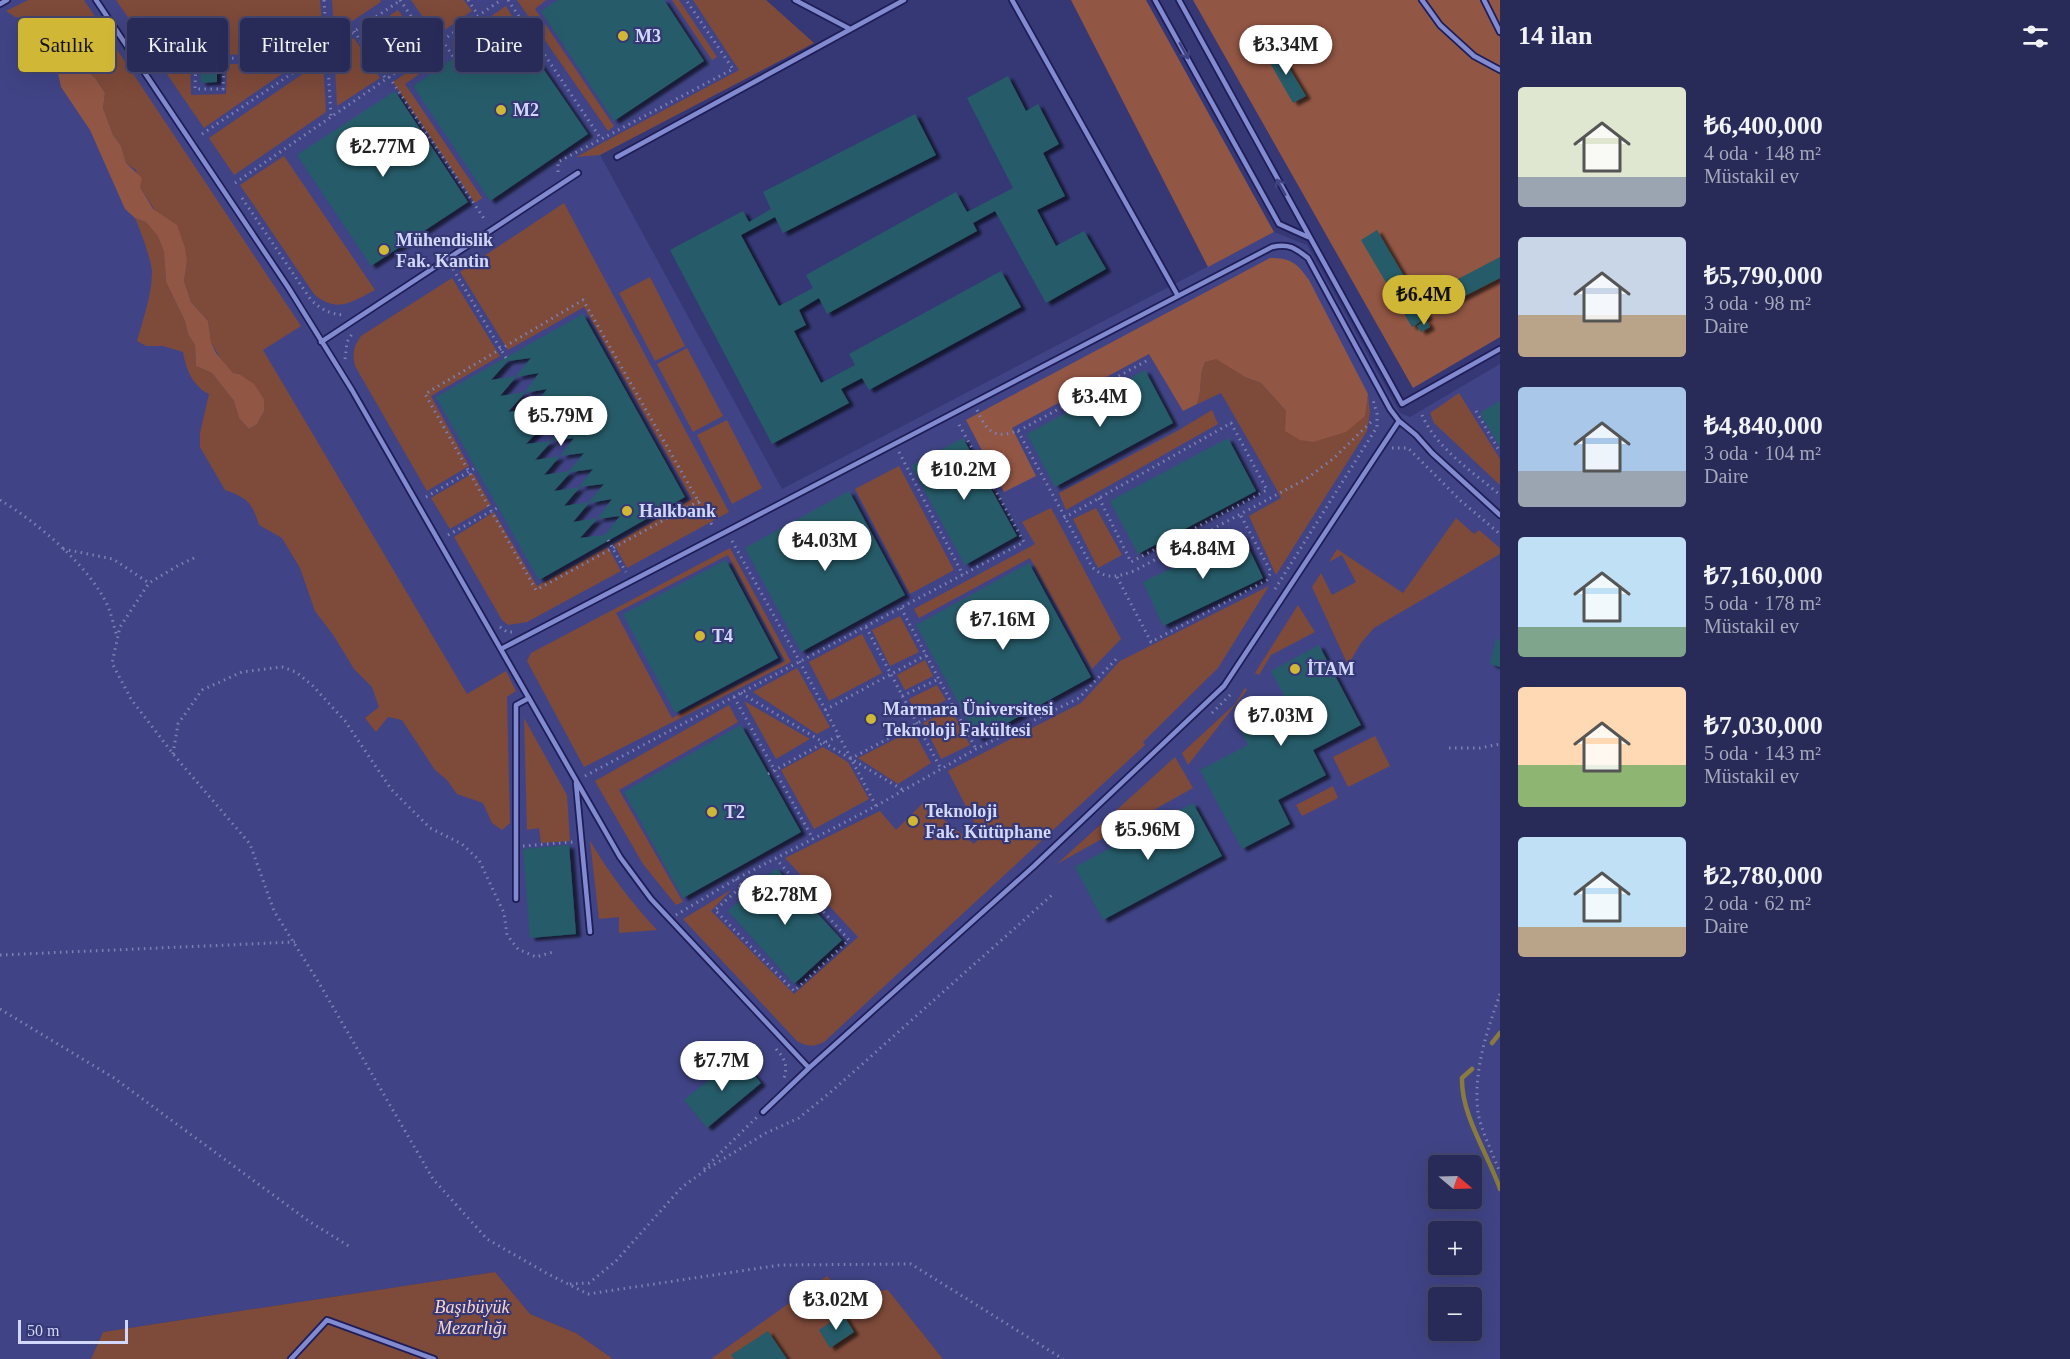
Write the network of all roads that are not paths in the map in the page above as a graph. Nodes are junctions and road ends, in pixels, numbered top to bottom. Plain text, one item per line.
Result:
1 (7, 0) edge
2 (96, 0) edge
3 (795, 0) edge
4 (904, 0) edge
5 (1012, 0) edge
6 (1155, 0) edge
7 (1179, 0) edge
8 (1422, 0) edge
9 (1484, 0) edge
10 (0, 4) edge
11 (850, 29) junction
12 (1500, 32) edge
13 (1500, 70) edge
14 (617, 157) dead end
15 (578, 174) dead end
16 (1310, 238) junction
17 (1178, 296) junction
18 (321, 342) junction
19 (1500, 349) edge
20 (1399, 421) junction
21 (1500, 515) edge
22 (501, 649) junction
23 (529, 698) junction
24 (576, 780) junction
25 (516, 899) dead end
26 (590, 932) dead end
27 (809, 1068) junction
28 (763, 1112) road end
29 (291, 1359) edge
30 (434, 1359) edge

1 - 10 lane
2 - 18 lane
3 - 11 lane
4 - 11 lane
5 - 17 lane
6 -> 16 lane
16 -> 7 lane
8 - 13 lane
9 - 12 lane
11 - 14 lane
15 - 18 lane
16 - 19 lane
17 - 20 lane
17 - 22 lane
18 - 22 lane
20 - 21 lane
20 - 27 lane
22 - 23 lane
23 - 24 lane
23 - 25 lane
24 - 26 lane
24 - 27 lane
27 - 28 lane
29 - 30 lane

